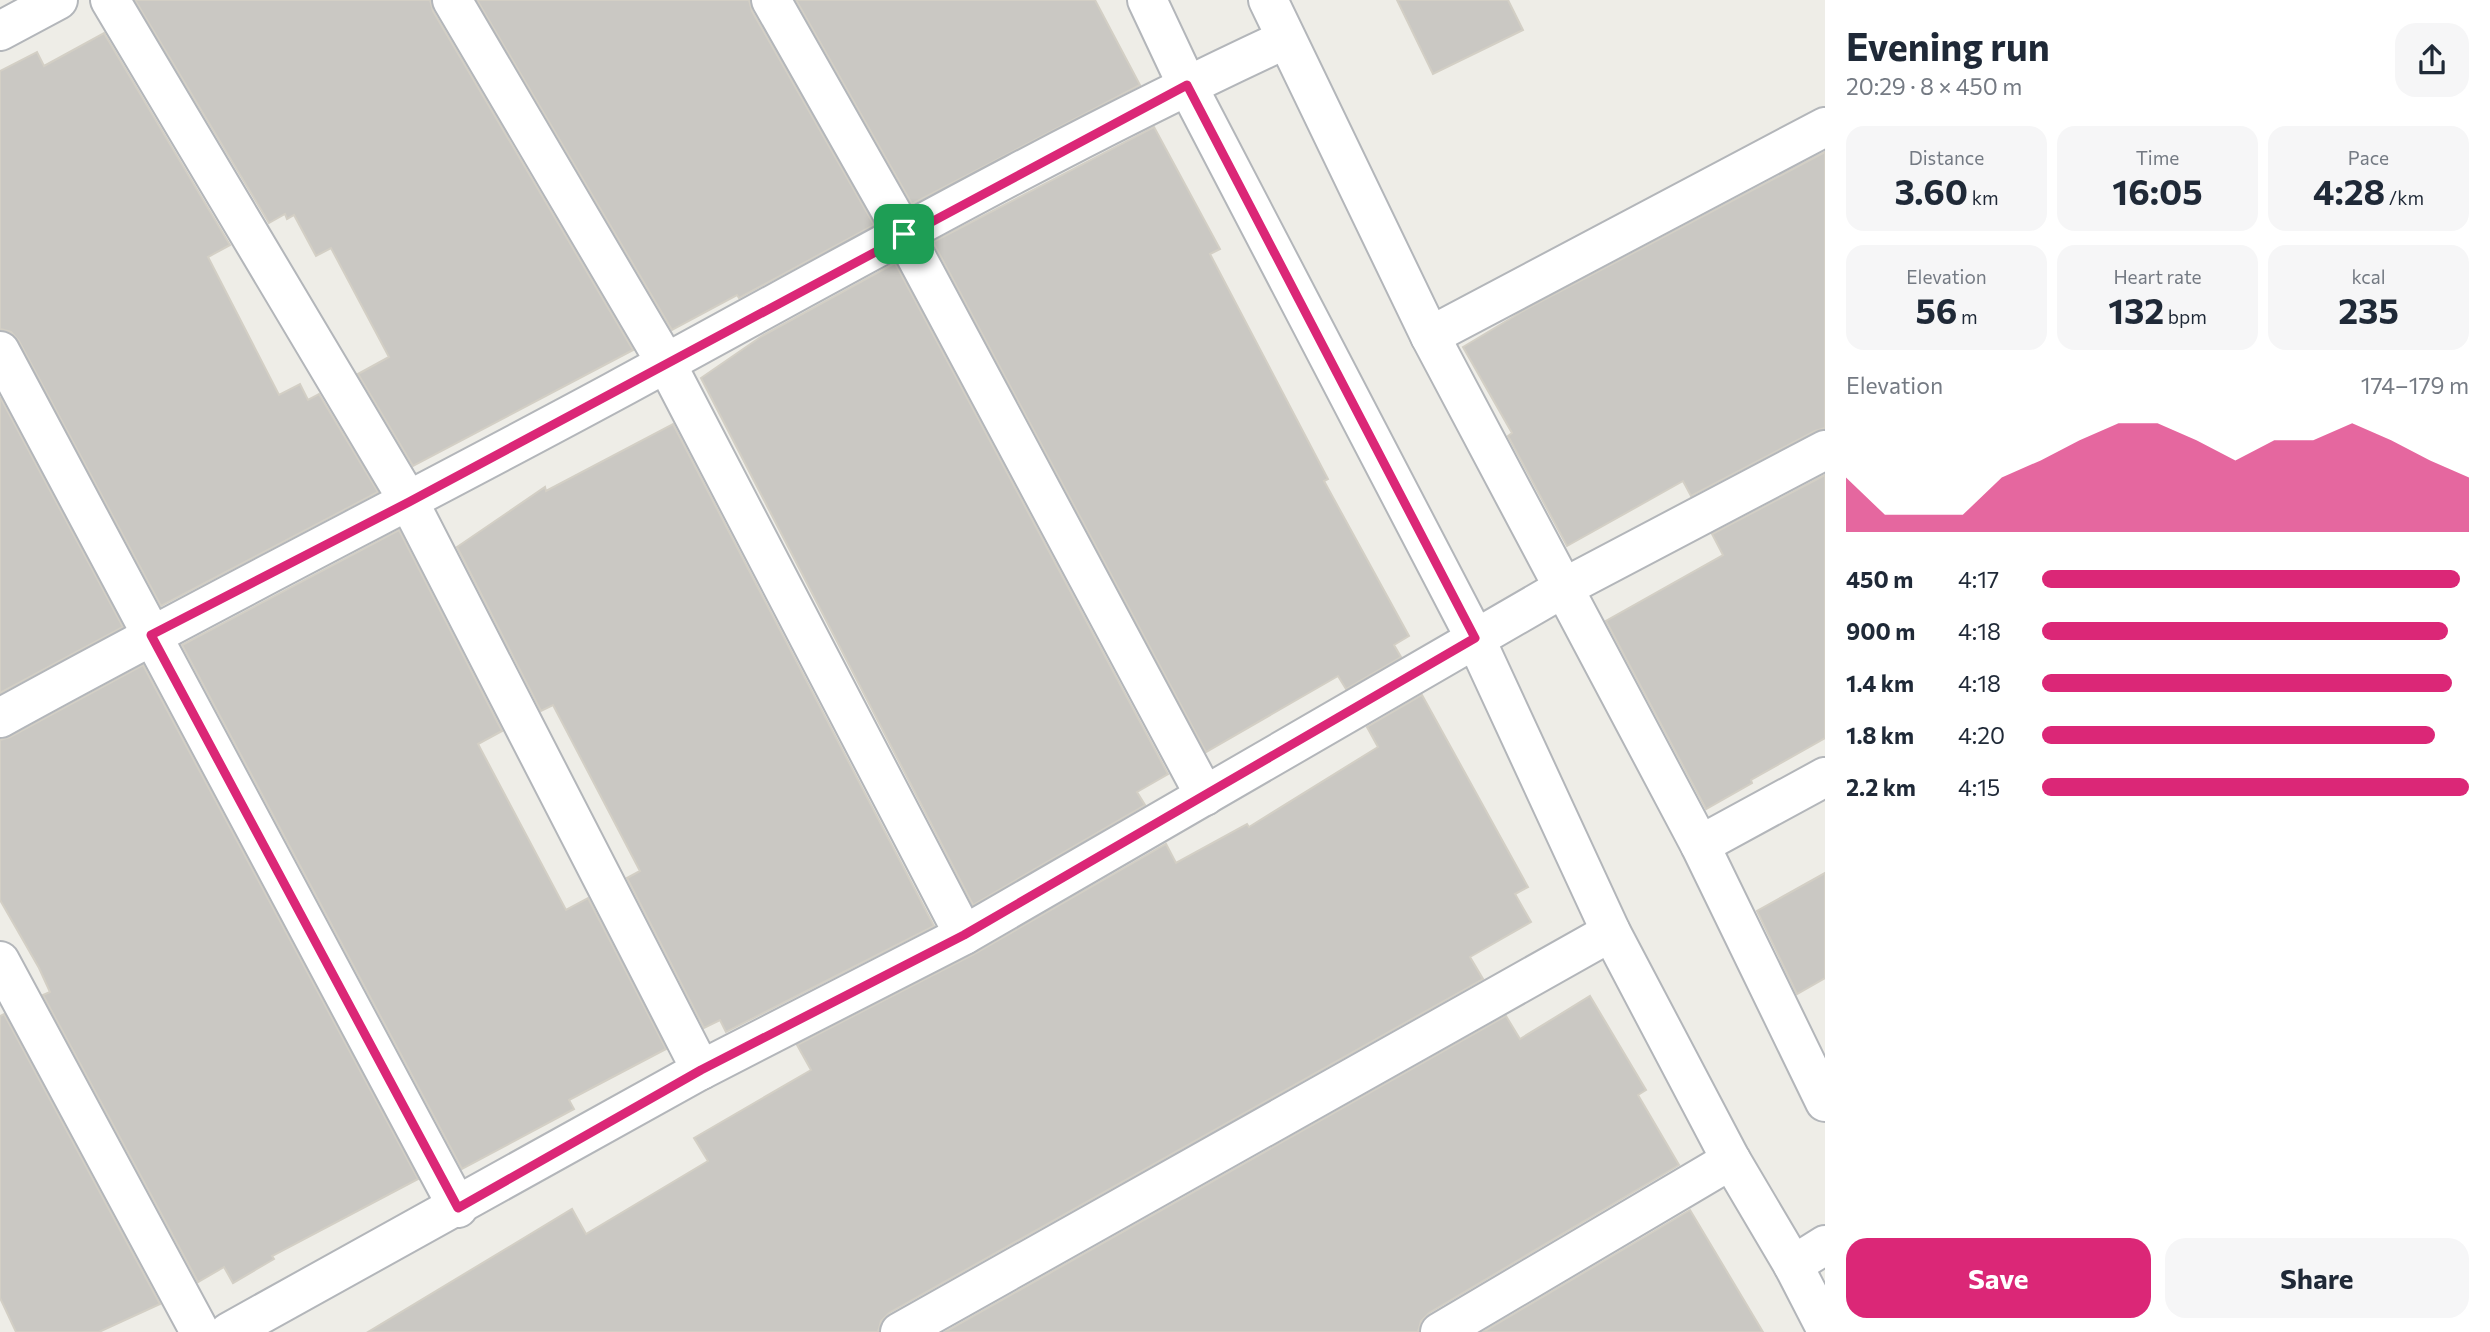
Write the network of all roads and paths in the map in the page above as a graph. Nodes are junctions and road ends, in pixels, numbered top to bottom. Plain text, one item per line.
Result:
1 (58, 0) edge
2 (110, 0) edge
3 (452, 0) edge
4 (771, 0) edge
5 (1147, 0) edge
6 (1268, 0) edge
7 (0, 31) edge
8 (1286, 38) junction
9 (1187, 85) junction
10 (1825, 127) edge
11 (904, 234) junction
12 (1430, 336) junction
13 (0, 351) edge
14 (666, 363) junction
15 (1825, 450) edge
16 (409, 502) junction
17 (1565, 587) junction
18 (151, 635) junction
19 (1475, 638) junction
20 (0, 718) edge
21 (1825, 777) edge
22 (1206, 796) junction
23 (1700, 845) junction
24 (1611, 932) junction
25 (964, 935) junction
26 (0, 961) edge
27 (701, 1070) junction
28 (1825, 1102) edge
29 (1731, 1160) junction
30 (458, 1208) junction
31 (1825, 1245) edge
32 (1793, 1265) junction
33 (1825, 1328) edge
34 (200, 1332) edge
35 (229, 1332) edge
36 (900, 1332) edge
37 (1440, 1332) edge

1 - 7 street
2 - 16 street
3 - 14 street
4 - 11 street
5 - 9 street
6 - 8 street
8 - 9 street
8 - 12 street
9 - 11 street
9 - 19 street
10 - 12 street
11 - 14 street
11 - 22 street
12 - 17 street
13 - 18 street
14 - 16 street
14 - 25 street
15 - 17 street
16 - 18 street
16 - 27 street
17 - 19 street
17 - 23 street
18 - 20 street
18 - 30 street
19 - 22 street
19 - 24 street
21 - 23 street
22 - 25 street
23 - 28 street
24 - 29 street
24 - 36 street
25 - 27 street
26 - 34 street
27 - 30 street
29 - 32 street
29 - 37 street
30 - 35 street
31 - 32 street
32 - 33 street

